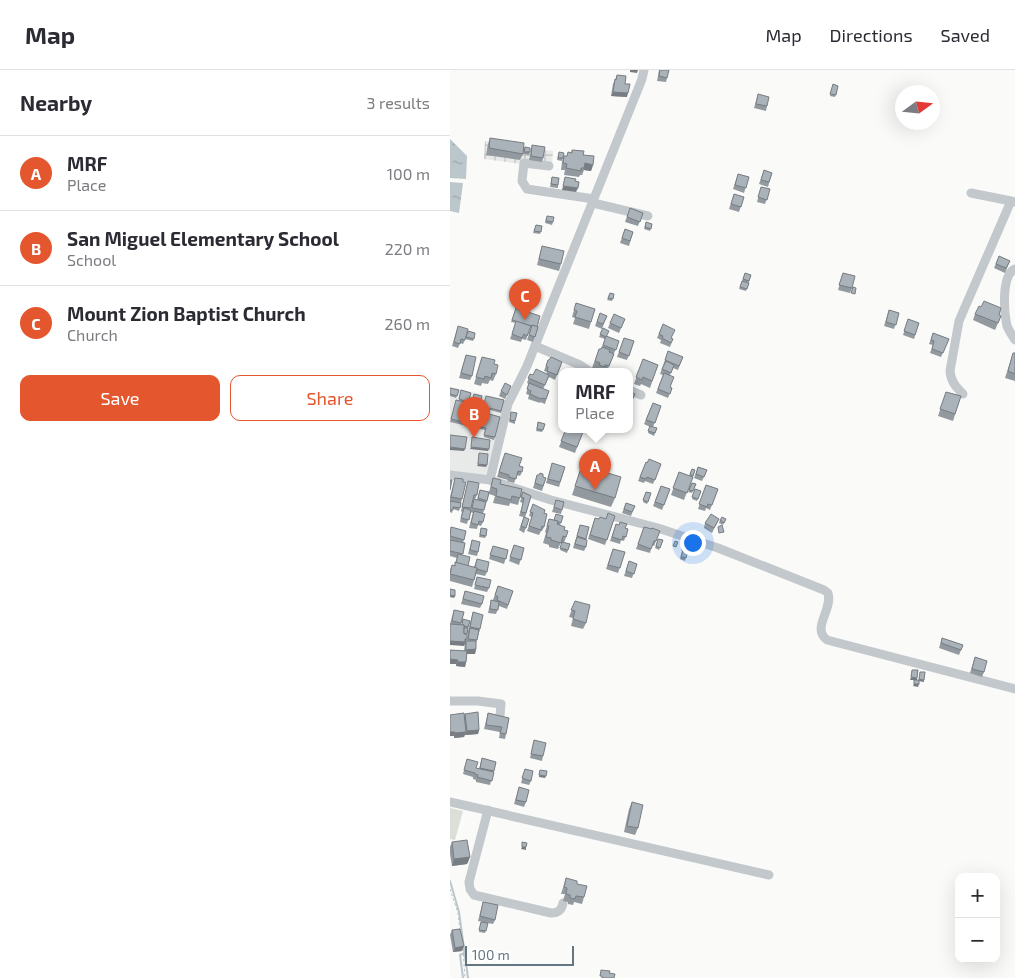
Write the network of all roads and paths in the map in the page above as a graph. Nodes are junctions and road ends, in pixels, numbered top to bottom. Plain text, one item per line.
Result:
1 (644, 70) edge
2 (549, 166) dead end
3 (971, 193) dead end
4 (594, 201) junction
5 (1013, 202) edge
6 (648, 216) dead end
7 (1015, 269) edge
8 (1015, 340) edge
9 (535, 346) junction
10 (584, 368) edge
11 (633, 392) edge
12 (963, 394) dead end
13 (640, 395) dead end
14 (450, 475) edge
15 (490, 480) junction
16 (1015, 689) edge
17 (450, 701) edge
18 (500, 716) edge
19 (450, 802) edge
20 (488, 810) junction
21 (769, 875) dead end
22 (450, 889) edge
23 (564, 902) dead end
24 (460, 931) edge
25 (463, 948) edge
26 (464, 978) edge

1 - 4 street
2 - 4 street
3 - 5 street
4 - 6 street
4 - 9 street
5 - 12 street
7 - 8 street
9 - 10 street
9 - 15 street
11 - 13 street
14 - 15 street
15 - 16 street
17 - 18 street
19 - 20 street
20 - 21 street
20 - 23 street
22 - 24 path
25 - 26 path

